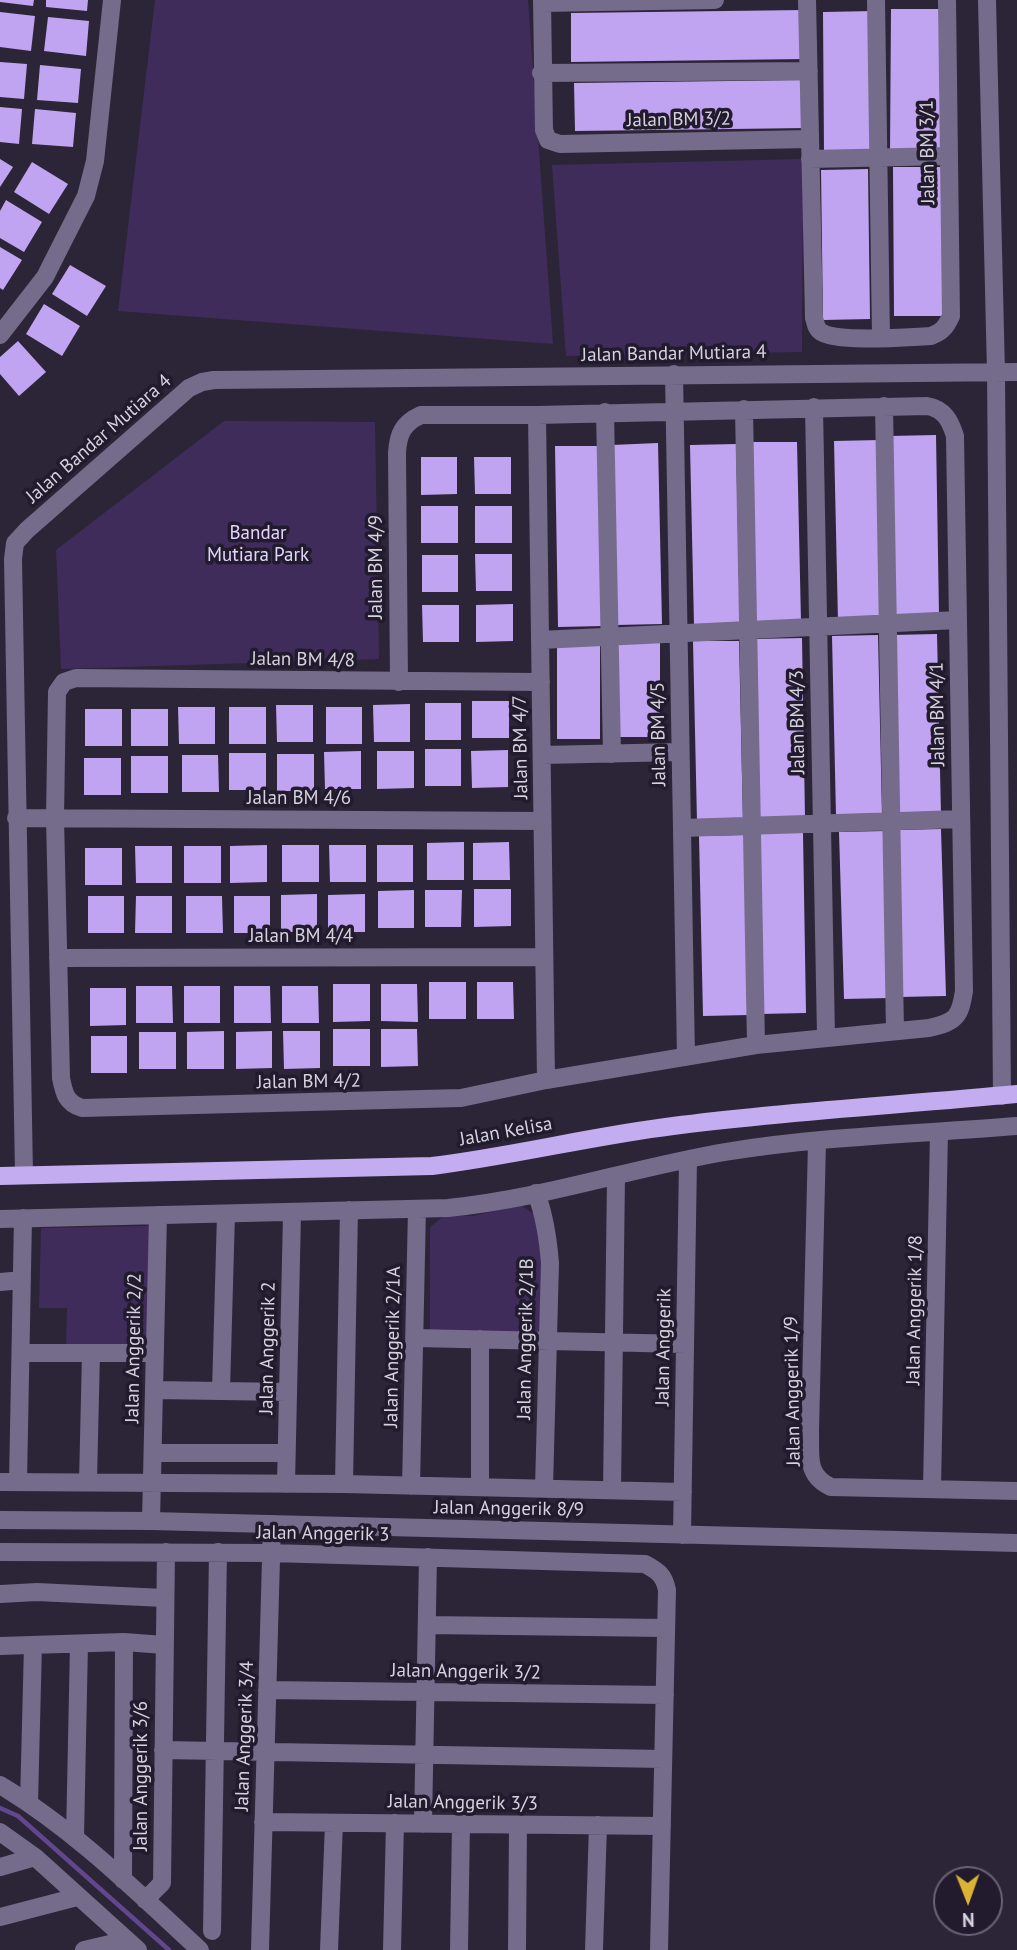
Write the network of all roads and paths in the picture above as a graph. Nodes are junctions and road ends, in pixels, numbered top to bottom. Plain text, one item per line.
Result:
1 (112, 0) edge
2 (715, 0) edge
3 (807, 0) edge
4 (876, 0) edge
5 (947, 0) edge
6 (988, 0) edge
7 (542, 1) edge
8 (809, 71) junction
9 (541, 73) junction
10 (810, 139) junction
11 (949, 156) junction
12 (880, 158) junction
13 (810, 159) junction
14 (0, 335) edge
15 (881, 337) junction
16 (996, 372) junction
17 (1017, 372) edge
18 (674, 374) junction
19 (884, 406) junction
20 (814, 407) junction
21 (744, 409) junction
22 (674, 410) junction
23 (605, 412) junction
24 (537, 415) junction
25 (958, 620) junction
26 (887, 623) junction
27 (818, 627) junction
28 (749, 630) junction
29 (678, 634) junction
30 (609, 637) junction
31 (540, 640) junction
32 (399, 682) junction
33 (541, 682) junction
34 (7, 708) edge
35 (680, 752) junction
36 (612, 754) junction
37 (542, 755) junction
38 (16, 818) junction
39 (55, 818) junction
40 (961, 819) junction
41 (542, 821) junction
42 (891, 821) junction
43 (821, 824) junction
44 (753, 826) junction
45 (682, 828) junction
46 (544, 957) junction
47 (58, 958) junction
48 (964, 990) joint
49 (895, 1031) junction
50 (826, 1036) junction
51 (757, 1045) junction
52 (686, 1058) junction
53 (546, 1080) junction
54 (1009, 1095) edge
55 (1017, 1126) edge
56 (939, 1132) junction
57 (817, 1142) junction
58 (688, 1160) junction
59 (24, 1174) junction
60 (0, 1176) edge
61 (616, 1177) junction
62 (536, 1193) junction
63 (417, 1209) junction
64 (349, 1210) junction
65 (226, 1214) junction
66 (292, 1214) junction
67 (158, 1215) junction
68 (23, 1218) junction
69 (0, 1219) edge
70 (22, 1280) junction
71 (0, 1282) edge
72 (415, 1338) junction
73 (480, 1339) junction
74 (546, 1340) junction
75 (614, 1340) junction
76 (685, 1344) junction
77 (20, 1353) junction
78 (91, 1353) junction
79 (155, 1353) junction
80 (154, 1390) junction
81 (222, 1391) junction
82 (288, 1392) junction
83 (153, 1453) junction
84 (286, 1453) junction
85 (9, 1482) edge
86 (88, 1482) junction
87 (152, 1483) junction
88 (286, 1484) junction
89 (344, 1485) junction
90 (411, 1486) junction
91 (480, 1487) junction
92 (544, 1488) junction
93 (932, 1488) junction
94 (612, 1490) junction
95 (1017, 1491) edge
96 (683, 1492) junction
97 (0, 1520) edge
98 (150, 1521) junction
99 (272, 1524) junction
100 (682, 1535) junction
101 (1017, 1543) edge
102 (0, 1552) edge
103 (166, 1552) junction
104 (218, 1552) junction
105 (271, 1553) junction
106 (428, 1557) junction
107 (0, 1594) edge
108 (164, 1598) junction
109 (427, 1626) junction
110 (666, 1628) junction
111 (124, 1642) junction
112 (79, 1644) junction
113 (33, 1645) junction
114 (164, 1645) junction
115 (0, 1646) edge
116 (267, 1690) junction
117 (426, 1692) junction
118 (664, 1695) junction
119 (163, 1750) junction
120 (214, 1751) junction
121 (265, 1752) junction
122 (424, 1755) junction
123 (663, 1759) junction
124 (0, 1785) edge
125 (29, 1803) junction
126 (263, 1822) junction
127 (334, 1823) junction
128 (395, 1824) junction
129 (423, 1824) junction
130 (461, 1824) junction
131 (518, 1825) junction
132 (598, 1825) junction
133 (662, 1826) junction
134 (0, 1832) edge
135 (75, 1837) junction
136 (35, 1857) junction
137 (0, 1867) edge
138 (123, 1880) junction
139 (77, 1897) junction
140 (145, 1900) junction
141 (0, 1917) edge
142 (212, 1931) dead end
143 (133, 1945) edge
144 (84, 1950) edge
145 (200, 1950) edge
146 (260, 1950) edge
147 (329, 1950) edge
148 (393, 1950) edge
149 (459, 1950) edge
150 (517, 1950) edge
151 (594, 1950) edge
152 (659, 1950) edge

1 - 14 street
2 - 7 street
3 - 8 street
4 - 12 street
5 - 11 street, Jalan BM 3/1
6 - 16 street
7 - 9 street
8 - 9 street
8 - 10 street
9 - 10 street, Jalan BM 3/2
10 - 13 street
11 - 12 street
11 - 15 street, Jalan BM 3/1
12 - 13 street
12 - 15 street
13 - 15 street
16 - 17 street, Jalan Bandar Mutiara 4
16 - 18 street, Jalan Bandar Mutiara 4
16 - 54 street
18 - 22 street, Jalan BM 4/5
18 - 34 street, Jalan Bandar Mutiara 4
19 - 20 street
19 - 25 street, Jalan BM 4/1
19 - 26 street
20 - 21 street
20 - 27 street, Jalan BM 4/3
21 - 22 street
21 - 28 street
22 - 23 street
22 - 29 street, Jalan BM 4/5
23 - 24 street
23 - 30 street
24 - 31 street, Jalan BM 4/7
24 - 32 street, Jalan BM 4/9
25 - 26 street
25 - 40 street, Jalan BM 4/1
26 - 27 street
26 - 42 street
27 - 28 street
27 - 43 street, Jalan BM 4/3
28 - 29 street
28 - 44 street
29 - 30 street
29 - 35 street, Jalan BM 4/5
30 - 31 street
30 - 36 street
31 - 33 street, Jalan BM 4/7
32 - 33 street, Jalan BM 4/8
32 - 39 street, Jalan BM 4/8
33 - 37 street, Jalan BM 4/7
34 - 38 street, Jalan Bandar Mutiara 4
35 - 36 street
35 - 45 street, Jalan BM 4/5
36 - 37 street
37 - 41 street, Jalan BM 4/7
38 - 39 street, Jalan BM 4/6
38 - 59 street, Jalan Bandar Mutiara 4
39 - 41 street, Jalan BM 4/6
39 - 47 street
40 - 42 street
40 - 48 street, Jalan BM 4/1
41 - 46 street, Jalan BM 4/7
42 - 43 street
42 - 49 street
43 - 44 street
43 - 50 street, Jalan BM 4/3
44 - 45 street
44 - 51 street
45 - 52 street, Jalan BM 4/5
46 - 47 street, Jalan BM 4/4
46 - 53 street, Jalan BM 4/7
47 - 53 street, Jalan BM 4/2
48 - 49 street, Jalan BM 4/2
49 - 50 street, Jalan BM 4/2
50 - 51 street, Jalan BM 4/2
51 - 52 street, Jalan BM 4/2
52 - 53 street, Jalan BM 4/2
54 - 59 main road, Jalan Kelisa
55 - 56 street
56 - 57 street
56 - 93 street, Jalan Anggerik 1/8
57 - 58 street
57 - 93 street, Jalan Anggerik 1/9
58 - 61 street
58 - 76 street, Jalan Anggerik
59 - 60 main road, Jalan Kelisa
61 - 62 street
61 - 75 street
62 - 63 street
62 - 74 street, Jalan Anggerik 2/1B
63 - 64 street
63 - 72 street, Jalan Anggerik 2/1A
64 - 66 street
64 - 89 street
65 - 66 street
65 - 67 street
65 - 81 street
66 - 82 street, Jalan Anggerik 2
67 - 68 street
67 - 79 street, Jalan Anggerik 2/2
68 - 69 street
68 - 70 street
70 - 71 street
70 - 77 street
72 - 73 street
72 - 90 street, Jalan Anggerik 2/1A
73 - 74 street
73 - 91 street
74 - 75 street
74 - 92 street, Jalan Anggerik 2/1B
75 - 76 street
75 - 94 street
76 - 96 street, Jalan Anggerik
77 - 78 street
77 - 85 street
78 - 79 street
78 - 86 street
79 - 80 street, Jalan Anggerik 2/2
80 - 81 street
80 - 83 street, Jalan Anggerik 2/2
81 - 82 street
82 - 84 street, Jalan Anggerik 2
83 - 84 street
83 - 87 street, Jalan Anggerik 2/2
84 - 88 street, Jalan Anggerik 2
85 - 86 street
86 - 87 street
87 - 88 street
87 - 98 street, Jalan Anggerik 2/2
88 - 89 street
89 - 90 street
90 - 91 street
91 - 92 street
92 - 94 street
93 - 95 street, Jalan Anggerik 1/9
94 - 96 street
96 - 100 street, Jalan Anggerik
97 - 98 street, Jalan Anggerik 8/9
98 - 99 street, Jalan Anggerik 8/9
99 - 100 street, Jalan Anggerik 8/9
99 - 105 street, Jalan Anggerik 3/4
100 - 101 street, Jalan Anggerik 8/9
102 - 103 street, Jalan Anggerik 3
103 - 104 street, Jalan Anggerik 3
103 - 108 street, Jalan Anggerik 3/6
104 - 105 street, Jalan Anggerik 3
104 - 120 street
105 - 106 street, Jalan Anggerik 3
105 - 116 street, Jalan Anggerik 3/4
106 - 109 street
106 - 110 street, Jalan Anggerik 3
107 - 108 street
108 - 114 street, Jalan Anggerik 3/6
109 - 110 street
109 - 117 street
110 - 118 street
111 - 112 street
111 - 114 street
111 - 138 street
112 - 113 street
112 - 135 street
113 - 115 street
113 - 125 street
114 - 119 street, Jalan Anggerik 3/6
116 - 117 street, Jalan Anggerik 3/2
116 - 121 street, Jalan Anggerik 3/4
117 - 118 street, Jalan Anggerik 3/2
117 - 122 street
118 - 123 street
119 - 120 street
119 - 140 street, Jalan Anggerik 3/6
120 - 121 street
120 - 142 street
121 - 122 street
121 - 126 street, Jalan Anggerik 3/4
122 - 123 street
122 - 129 street
123 - 133 street
124 - 125 street
125 - 135 street
126 - 127 street, Jalan Anggerik 3/3
126 - 146 street, Jalan Anggerik 3/4
127 - 128 street, Jalan Anggerik 3/3
127 - 147 street
128 - 129 street, Jalan Anggerik 3/3
128 - 148 street
129 - 130 street, Jalan Anggerik 3/3
130 - 131 street, Jalan Anggerik 3/3
130 - 149 street
131 - 132 street, Jalan Anggerik 3/3
131 - 150 street
132 - 133 street, Jalan Anggerik 3/3
132 - 151 street
133 - 152 street
134 - 136 street
135 - 138 street
136 - 137 street
136 - 139 street
138 - 140 street
139 - 141 street
139 - 143 street
140 - 145 street
143 - 144 street

